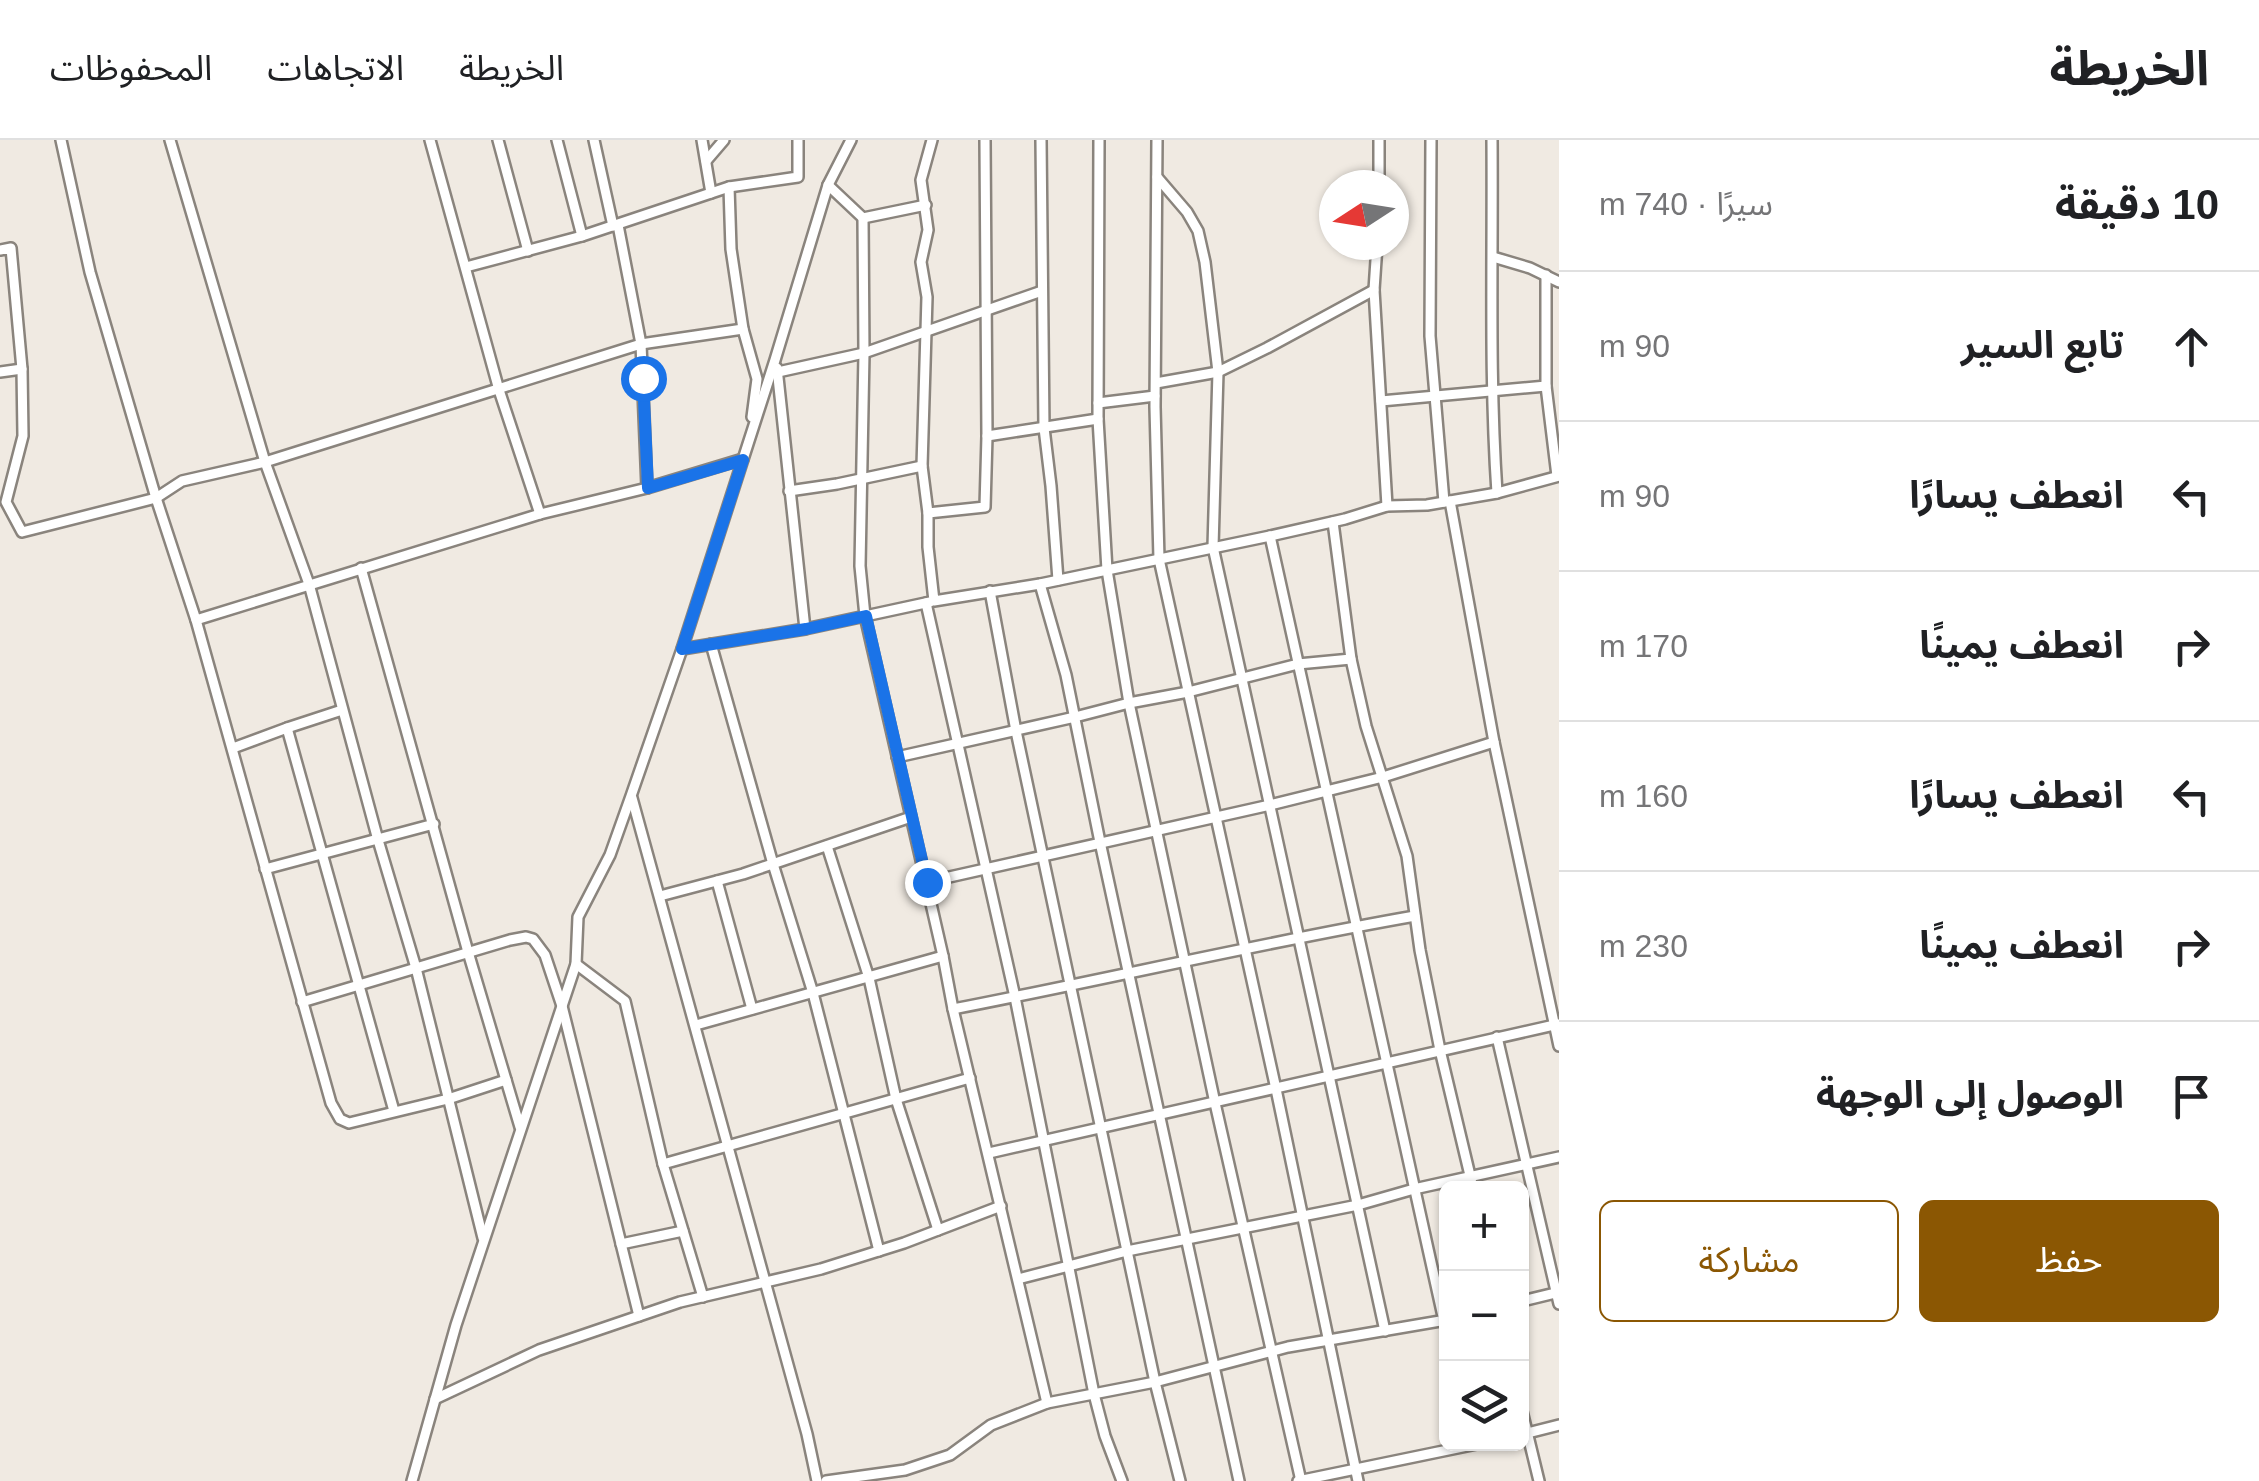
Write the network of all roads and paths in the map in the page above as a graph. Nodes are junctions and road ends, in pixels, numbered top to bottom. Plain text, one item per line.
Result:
1 (61, 140) edge
2 (170, 140) edge
3 (430, 140) edge
4 (498, 140) edge
5 (557, 140) edge
6 (594, 140) edge
7 (702, 140) edge
8 (724, 140) edge
9 (798, 140) edge
10 (851, 140) edge
11 (932, 140) edge
12 (985, 140) edge
13 (1041, 140) edge
14 (1099, 140) edge
15 (1156, 140) edge
16 (1379, 140) edge
17 (1431, 140) edge
18 (1492, 140) edge
19 (706, 161) junction
20 (1379, 170) edge
21 (1157, 177) junction
22 (828, 185) junction
23 (729, 188) junction
24 (711, 193) junction
25 (926, 205) junction
26 (863, 218) junction
27 (615, 226) junction
28 (582, 236) junction
29 (0, 250) edge
30 (528, 251) junction
31 (1493, 257) junction
32 (1376, 260) edge
33 (466, 267) junction
34 (1546, 275) junction
35 (1559, 282) edge
36 (1374, 290) junction
37 (1042, 291) junction
38 (987, 310) junction
39 (743, 329) junction
40 (926, 332) junction
41 (641, 344) junction
42 (864, 354) junction
43 (775, 360) junction
44 (22, 369) junction
45 (0, 372) edge
46 (778, 372) junction
47 (1218, 372) junction
48 (1156, 383) junction
49 (1546, 386) junction
50 (1492, 389) junction
51 (500, 390) junction
52 (1435, 395) junction
53 (1156, 396) junction
54 (1380, 401) junction
55 (1098, 403) junction
56 (1098, 419) junction
57 (1044, 428) junction
58 (988, 436) junction
59 (750, 440) junction
60 (743, 460) junction
61 (264, 462) junction
62 (922, 466) junction
63 (1558, 476) edge
64 (860, 479) junction
65 (648, 488) junction
66 (789, 491) junction
67 (1497, 493) junction
68 (156, 498) junction
69 (3, 502) edge
70 (1447, 502) junction
71 (1387, 506) junction
72 (928, 513) junction
73 (540, 514) junction
74 (1333, 522) junction
75 (1270, 536) junction
76 (1213, 548) junction
77 (1160, 559) junction
78 (361, 568) junction
79 (1107, 570) junction
80 (1058, 580) junction
81 (309, 584) junction
82 (1040, 584) junction
83 (990, 591) junction
84 (930, 602) junction
85 (866, 616) junction
86 (196, 620) junction
87 (806, 629) junction
88 (711, 644) junction
89 (682, 649) junction
90 (1352, 659) junction
91 (1298, 664) junction
92 (1242, 677) junction
93 (1188, 692) junction
94 (1129, 703) junction
95 (342, 710) junction
96 (1075, 717) junction
97 (287, 728) junction
98 (1016, 730) junction
99 (1494, 742) junction
100 (957, 744) junction
101 (233, 748) junction
102 (897, 757) junction
103 (1382, 777) junction
104 (1325, 791) junction
105 (632, 796) junction
106 (1270, 805) junction
107 (911, 817) junction
108 (1215, 817) junction
109 (434, 824) junction
110 (1157, 830) junction
111 (378, 840) junction
112 (1100, 842) junction
113 (827, 846) junction
114 (322, 854) junction
115 (1043, 854) junction
116 (772, 864) junction
117 (266, 869) junction
118 (988, 869) junction
119 (717, 881) junction
120 (927, 882) junction
121 (660, 896) junction
122 (1415, 916) junction
123 (1355, 926) junction
124 (1298, 938) junction
125 (1244, 948) junction
126 (468, 952) junction
127 (944, 956) junction
128 (1184, 960) junction
129 (576, 964) junction
130 (416, 968) junction
131 (1129, 974) junction
132 (868, 978) junction
133 (359, 985) junction
134 (1071, 986) junction
135 (813, 992) junction
136 (1015, 997) junction
137 (302, 1002) junction
138 (562, 1006) junction
139 (752, 1009) junction
140 (954, 1009) junction
141 (1557, 1024) edge
142 (696, 1025) junction
143 (1497, 1038) junction
144 (1559, 1046) edge
145 (1440, 1050) junction
146 (1386, 1063) junction
147 (1328, 1076) junction
148 (970, 1078) junction
149 (506, 1080) junction
150 (1276, 1088) junction
151 (448, 1099) junction
152 (896, 1099) junction
153 (1215, 1102) junction
154 (394, 1111) junction
155 (844, 1114) junction
156 (1160, 1116) junction
157 (521, 1129) junction
158 (1102, 1129) junction
159 (1044, 1142) junction
160 (728, 1147) junction
161 (989, 1153) junction
162 (1559, 1156) edge
163 (663, 1164) junction
164 (1527, 1166) junction
165 (1472, 1181) edge
166 (1478, 1181) edge
167 (1439, 1186) edge
168 (1414, 1189) junction
169 (1358, 1205) junction
170 (1001, 1206) junction
171 (1301, 1217) junction
172 (1243, 1229) junction
173 (938, 1230) junction
174 (683, 1231) junction
175 (484, 1241) junction
176 (1187, 1241) junction
177 (621, 1244) junction
178 (880, 1250) junction
179 (1127, 1252) junction
180 (1069, 1266) junction
181 (1018, 1279) junction
182 (765, 1282) junction
183 (1558, 1292) edge
184 (1439, 1295) edge
185 (703, 1297) junction
186 (1529, 1299) edge
187 (1559, 1304) edge
188 (639, 1316) junction
189 (1439, 1322) edge
190 (1385, 1331) junction
191 (1328, 1340) junction
192 (1270, 1351) junction
193 (1214, 1366) junction
194 (1154, 1382) junction
195 (1094, 1394) junction
196 (435, 1399) junction
197 (1047, 1403) junction
198 (1559, 1425) edge
199 (1529, 1433) edge
200 (1529, 1450) edge
201 (1443, 1451) edge
202 (1355, 1469) junction
203 (412, 1481) edge
204 (816, 1481) edge
205 (826, 1481) edge
206 (1122, 1481) edge
207 (1180, 1481) edge
208 (1239, 1481) edge
209 (1300, 1481) edge
210 (1358, 1481) edge
211 (1539, 1481) edge

1 - 68 street
2 - 61 street
3 - 33 street
4 - 30 street
5 - 28 street
6 - 27 street
7 - 19 street
8 - 19 street
9 - 23 street
10 - 22 street
11 - 25 street
12 - 38 street
13 - 37 street
14 - 55 street
15 - 21 street
16 - 20 street
17 - 52 street
18 - 31 street
19 - 24 street
21 - 47 street
21 - 48 street
22 - 26 street
22 - 43 street
23 - 24 street
23 - 39 street
24 - 27 street
25 - 26 street
25 - 40 street
26 - 42 street
27 - 28 street
27 - 41 street
28 - 30 street
29 - 44 street
30 - 33 street
31 - 34 street
31 - 50 street
32 - 36 street
33 - 51 street
34 - 35 street
34 - 49 street
36 - 47 street
36 - 54 street
37 - 38 street
37 - 57 street
38 - 40 street
38 - 58 street
39 - 41 street
39 - 59 street
40 - 42 street
40 - 62 street
41 - 51 street
41 - 65 street
42 - 46 street
42 - 64 street
43 - 46 street
43 - 59 street
44 - 45 street
44 - 69 street
46 - 66 street
47 - 48 street
47 - 76 street
48 - 53 street
49 - 50 street
49 - 63 street
50 - 52 street
50 - 67 street
51 - 61 street
51 - 73 street
52 - 54 street
52 - 70 street
53 - 55 street
53 - 77 street
54 - 71 street
55 - 56 street
56 - 57 street
56 - 79 street
57 - 58 street
57 - 80 street
58 - 72 street
59 - 60 street
60 - 65 street
60 - 89 street
61 - 68 street
61 - 81 street
62 - 64 street
62 - 72 street
63 - 67 street
64 - 66 street
64 - 85 street
65 - 73 street
66 - 87 street
67 - 70 street
68 - 69 street
68 - 86 street
70 - 71 street
70 - 99 street
71 - 74 street
72 - 84 street
73 - 78 street
74 - 75 street
74 - 90 street
75 - 76 street
75 - 91 street
76 - 77 street
76 - 92 street
77 - 79 street
77 - 93 street
78 - 81 street
78 - 109 street
79 - 80 street
79 - 94 street
80 - 82 street
81 - 86 street
81 - 95 street
82 - 83 street
82 - 96 street
83 - 84 street
83 - 98 street
84 - 85 street
84 - 100 street
85 - 87 street
85 - 102 street
86 - 101 street
87 - 88 street
88 - 89 street
88 - 116 street
89 - 105 street
90 - 91 street
90 - 103 street
91 - 92 street
91 - 104 street
92 - 93 street
92 - 106 street
93 - 94 street
93 - 108 street
94 - 96 street
94 - 110 street
95 - 97 street
95 - 111 street
96 - 98 street
96 - 112 street
97 - 101 street
97 - 114 street
98 - 100 street
98 - 115 street
99 - 103 street
99 - 141 street
100 - 102 street
100 - 118 street
101 - 117 street
102 - 107 street
103 - 104 street
103 - 122 street
104 - 106 street
104 - 123 street
105 - 121 street
105 - 129 street
106 - 108 street
106 - 124 street
107 - 113 street
107 - 120 street
108 - 110 street
108 - 125 street
109 - 111 street
109 - 126 street
110 - 112 street
110 - 128 street
111 - 114 street
111 - 130 street
112 - 115 street
112 - 131 street
113 - 116 street
113 - 132 street
114 - 117 street
114 - 133 street
115 - 118 street
115 - 134 street
116 - 119 street
116 - 135 street
117 - 137 street
118 - 120 street
118 - 136 street
119 - 121 street
119 - 139 street
120 - 127 street
121 - 142 street
122 - 123 street
122 - 145 street
123 - 124 street
123 - 146 street
124 - 125 street
124 - 147 street
125 - 128 street
125 - 150 street
126 - 130 street
126 - 138 street
126 - 149 street
127 - 132 street
127 - 140 street
128 - 131 street
128 - 153 street
129 - 138 street
129 - 163 street
130 - 133 street
130 - 151 street
131 - 134 street
131 - 156 street
132 - 135 street
132 - 152 street
133 - 137 street
133 - 154 street
134 - 136 street
134 - 158 street
135 - 139 street
135 - 155 street
136 - 140 street
136 - 159 street
137 - 154 street
138 - 157 street
138 - 177 street
139 - 142 street
140 - 148 street
141 - 143 street
141 - 144 street
142 - 160 street
143 - 145 street
143 - 164 street
145 - 146 street
145 - 165 street
146 - 147 street
146 - 168 street
147 - 150 street
147 - 169 street
148 - 152 street
148 - 161 street
149 - 151 street
149 - 157 street
150 - 153 street
150 - 171 street
151 - 154 street
151 - 175 street
152 - 155 street
152 - 173 street
153 - 156 street
153 - 172 street
155 - 160 street
155 - 178 street
156 - 158 street
156 - 176 street
157 - 175 street
158 - 159 street
158 - 179 street
159 - 161 street
159 - 180 street
160 - 163 street
160 - 182 street
161 - 170 street
162 - 164 street
163 - 174 street
164 - 166 street
164 - 183 street
167 - 168 street
168 - 169 street
168 - 184 street
169 - 171 street
169 - 190 street
170 - 173 street
170 - 181 street
171 - 172 street
171 - 191 street
172 - 176 street
172 - 192 street
173 - 178 street
174 - 177 street
174 - 185 street
175 - 196 street
176 - 179 street
176 - 193 street
177 - 188 street
178 - 182 street
179 - 180 street
179 - 194 street
180 - 181 street
180 - 195 street
181 - 197 street
182 - 185 street
182 - 204 street
183 - 186 street
183 - 187 street
185 - 188 street
188 - 196 street
189 - 190 street
190 - 191 street
191 - 192 street
191 - 202 street
192 - 193 street
192 - 209 street
193 - 194 street
193 - 208 street
194 - 195 street
194 - 207 street
195 - 197 street
195 - 206 street
196 - 203 street
197 - 205 street
198 - 199 street
200 - 211 street
201 - 202 street
202 - 209 street
202 - 210 street

